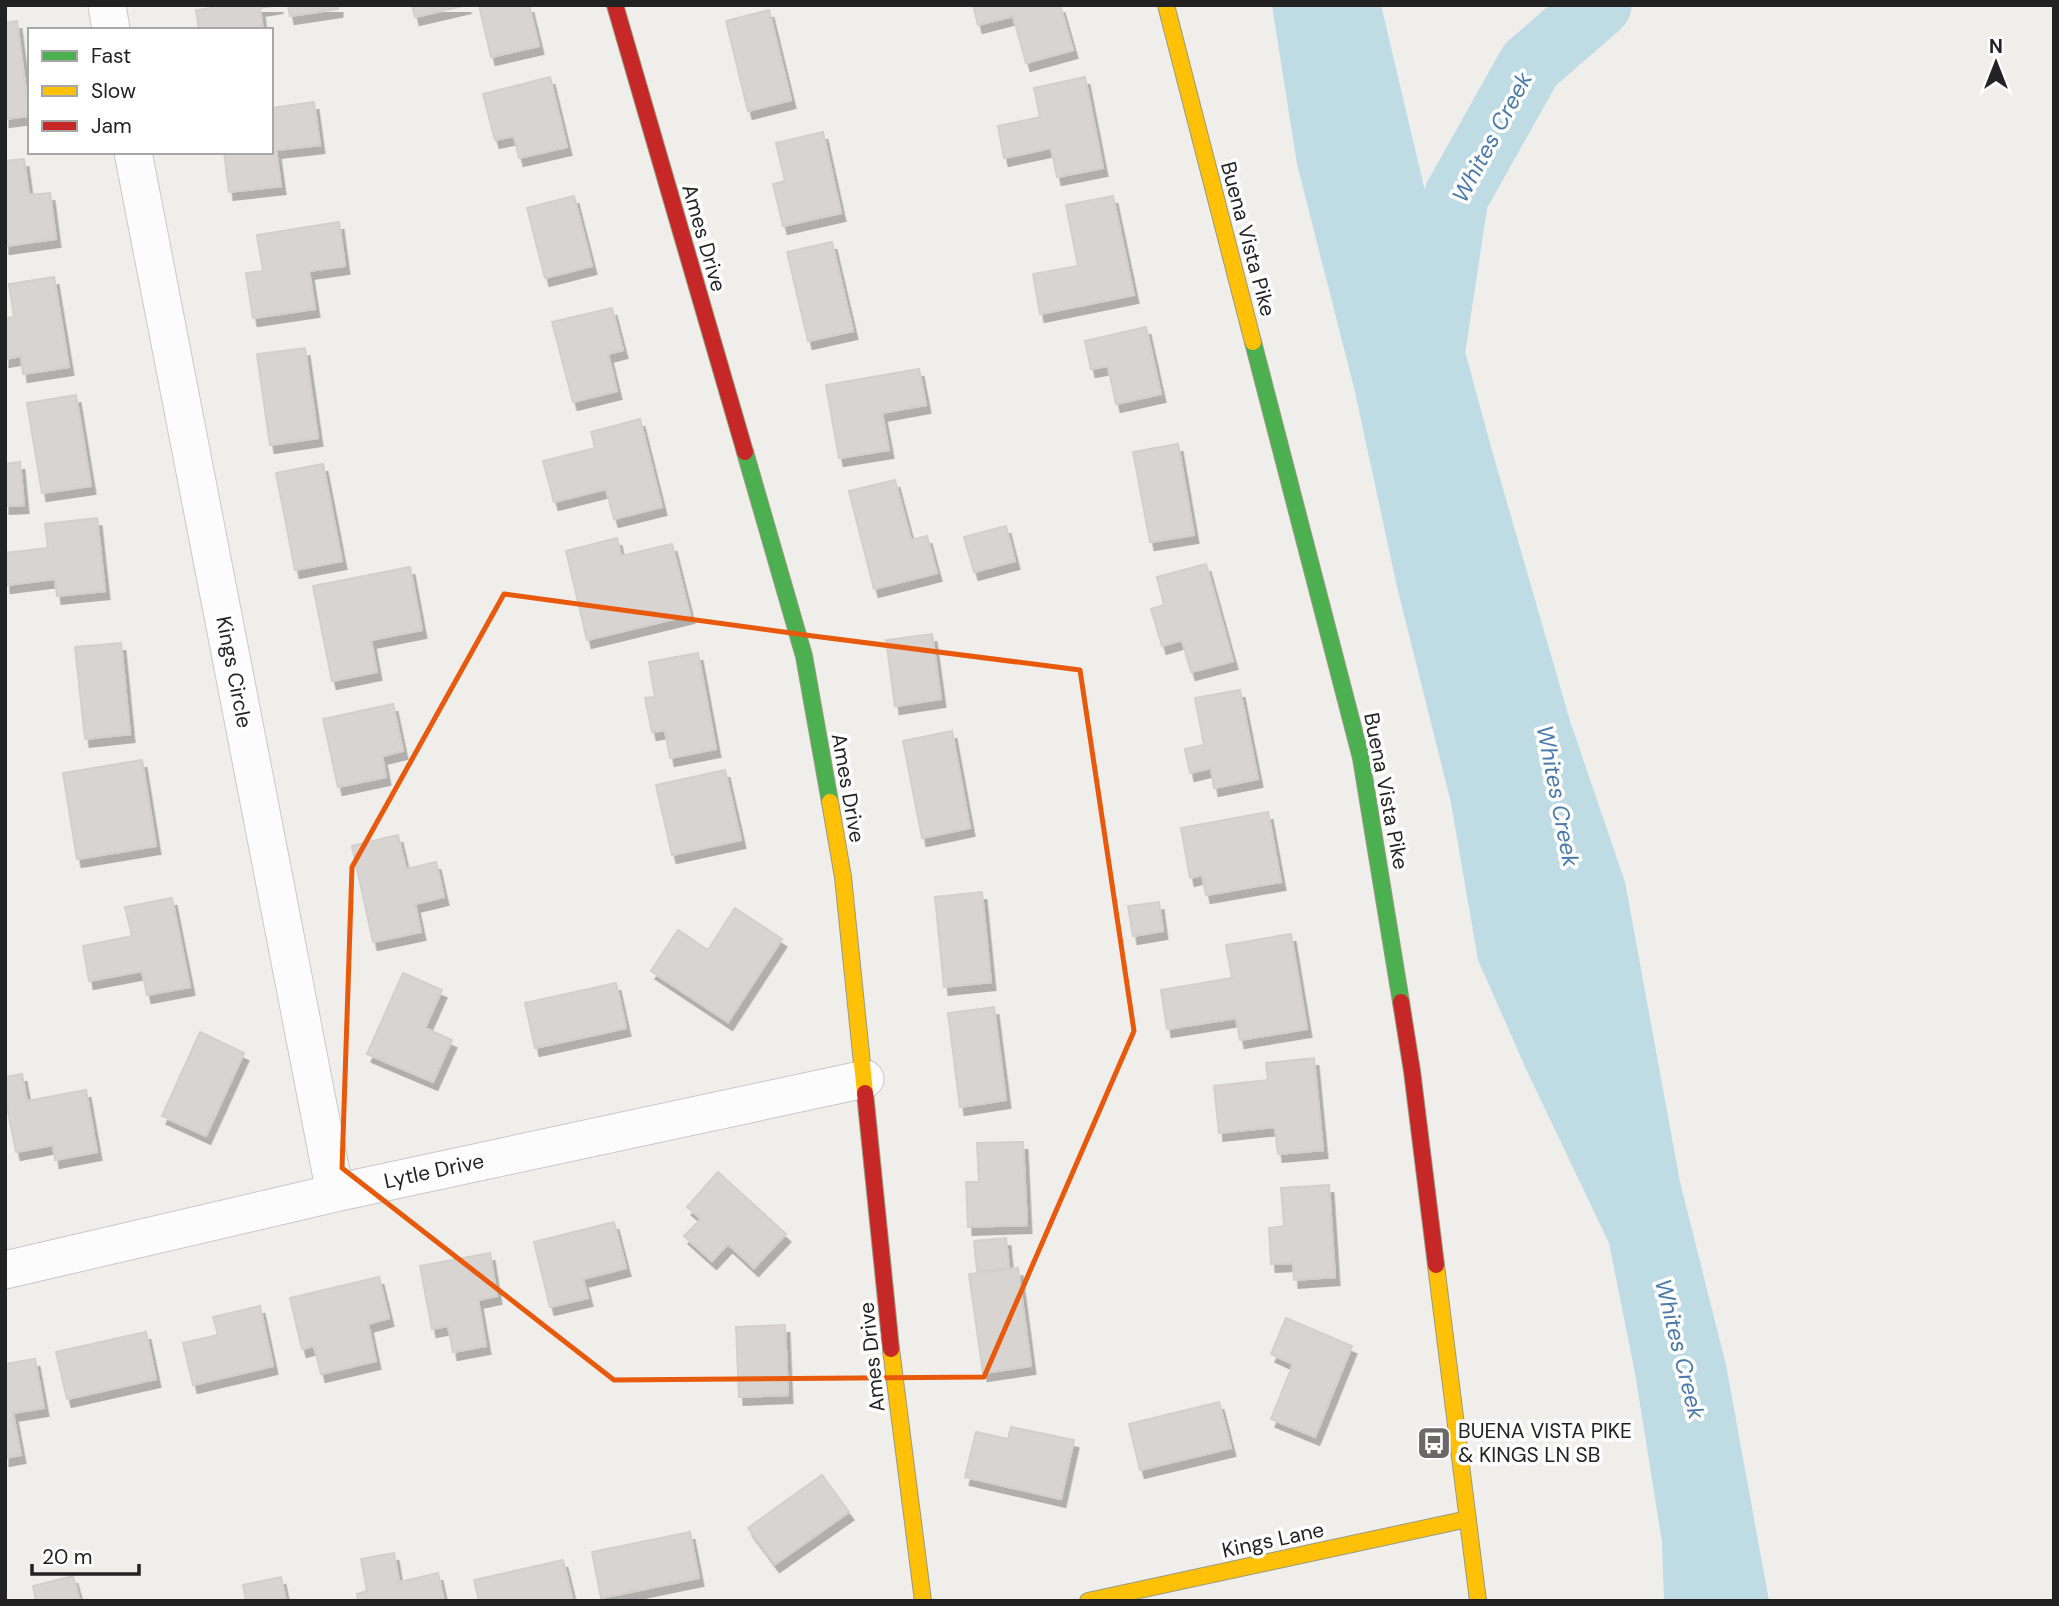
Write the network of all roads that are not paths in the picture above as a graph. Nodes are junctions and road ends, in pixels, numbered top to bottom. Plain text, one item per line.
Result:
1 (107, 5) edge
2 (615, 5) edge
3 (1166, 5) edge
4 (111, 28) edge
5 (133, 154) edge
6 (864, 1079) junction
7 (335, 1193) junction
8 (5, 1270) edge
9 (1468, 1519) junction
10 (923, 1601) edge
11 (1088, 1601) edge
12 (1478, 1601) edge

1 - 4 street
2 - 6 street, Ames Drive
3 - 9 street, Buena Vista Pike
5 - 7 street, Kings Circle
6 - 7 street, Lytle Drive
6 - 10 street, Ames Drive
7 - 8 street, Lytle Drive
9 - 11 street, Kings Lane
9 - 12 street, Buena Vista Pike

